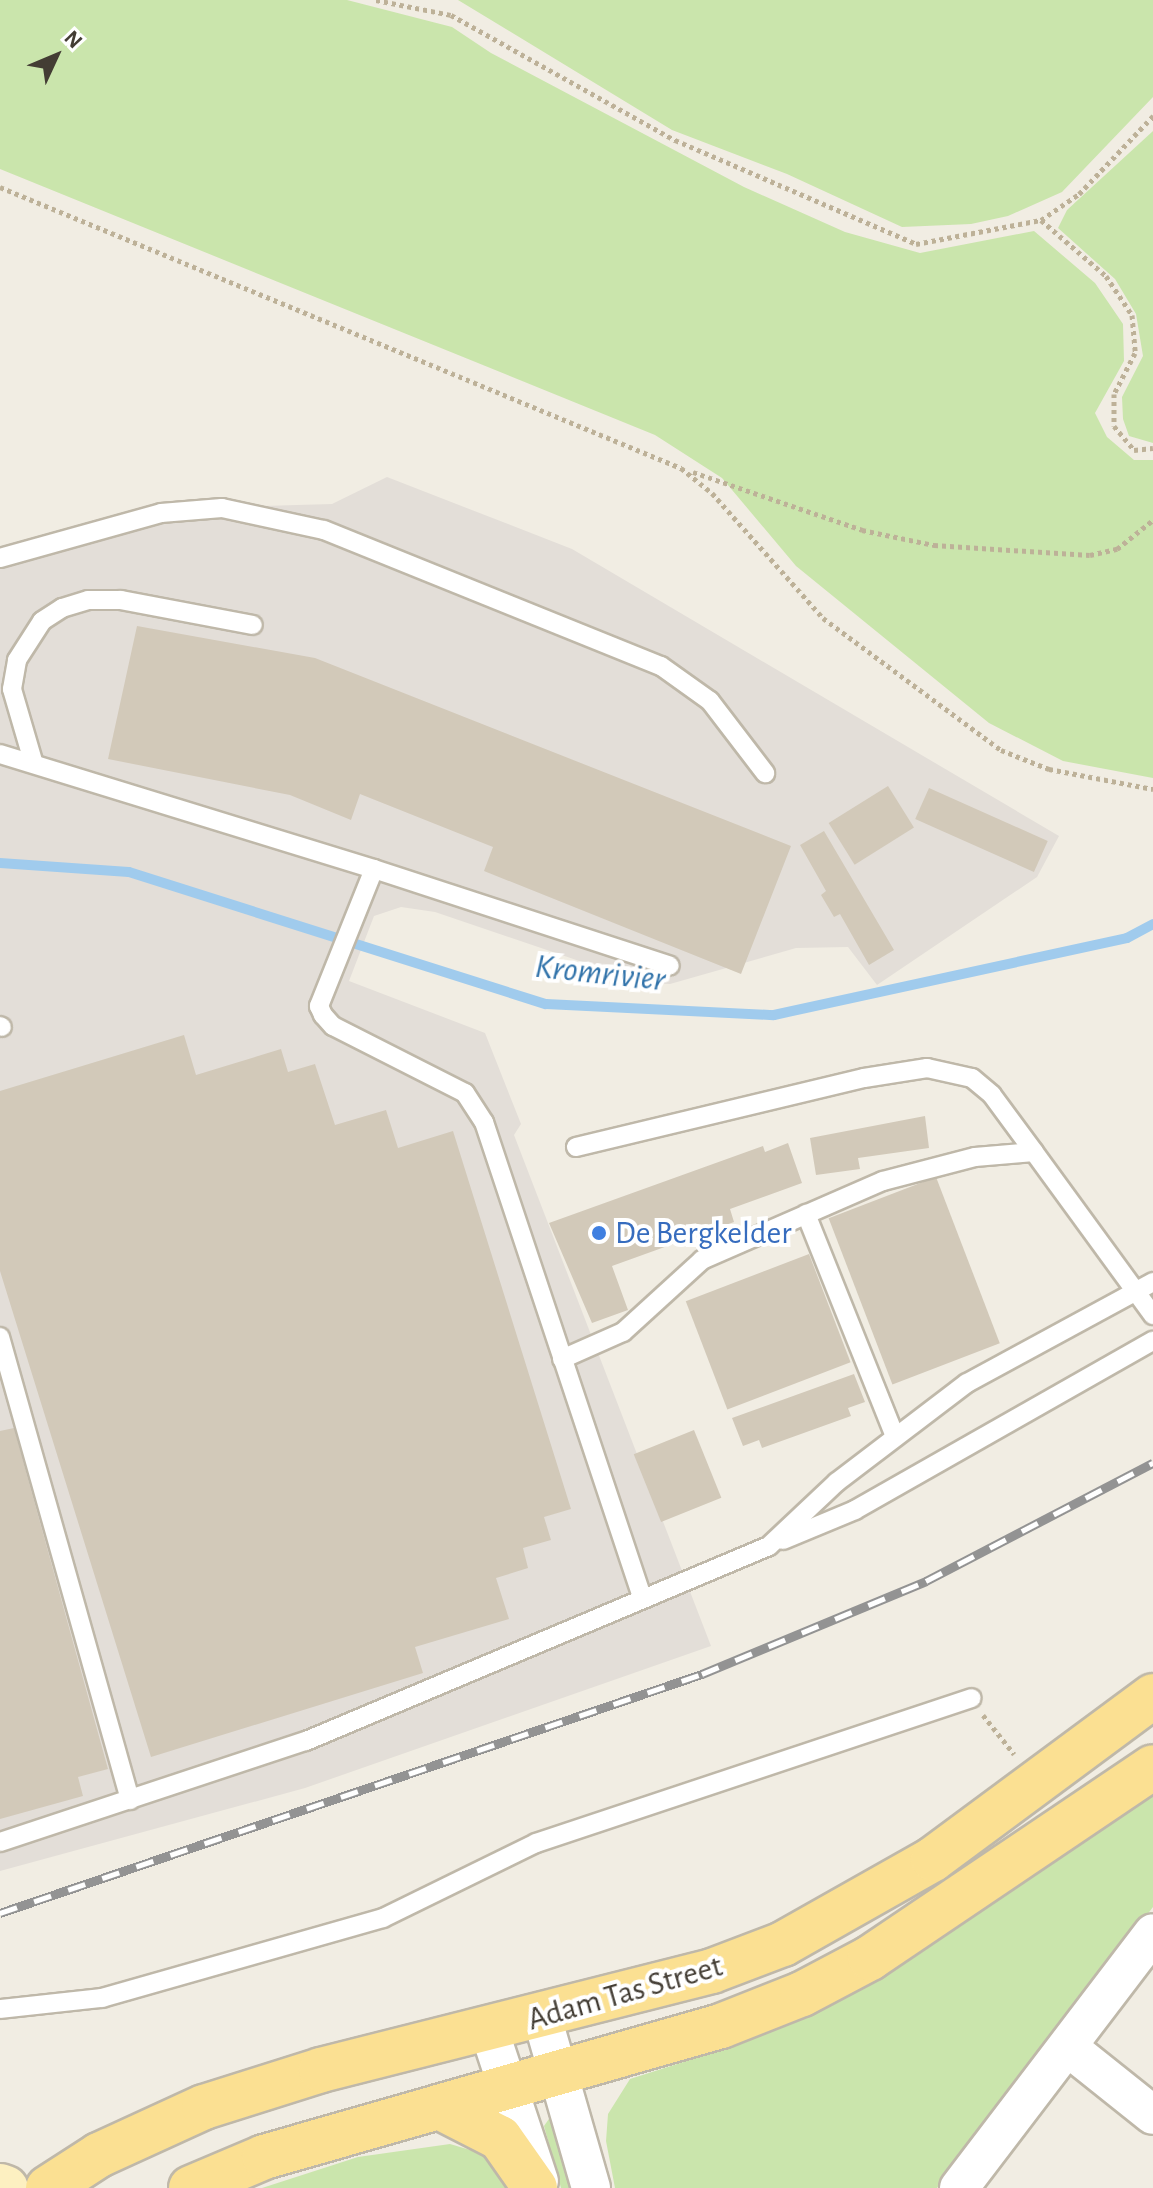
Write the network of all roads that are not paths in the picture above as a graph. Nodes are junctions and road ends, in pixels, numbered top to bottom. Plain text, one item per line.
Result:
1 (0, 558) edge
2 (253, 625) dead end
3 (0, 754) edge
4 (33, 761) junction
5 (765, 773) dead end
6 (374, 869) junction
7 (670, 966) dead end
8 (576, 1147) dead end
9 (1034, 1152) junction
10 (806, 1214) junction
11 (1153, 1282) edge
12 (1136, 1290) junction
13 (1153, 1315) edge
14 (0, 1337) edge
15 (1153, 1341) edge
16 (562, 1359) junction
17 (895, 1437) junction
18 (769, 1546) junction
19 (642, 1597) junction
20 (1153, 1696) edge
21 (971, 1698) road end
22 (1153, 1767) edge
23 (130, 1800) junction
24 (0, 1842) edge
25 (1153, 1933) edge
26 (0, 2009) edge
27 (542, 2017) junction
28 (489, 2030) junction
29 (1069, 2048) junction
30 (557, 2074) junction
31 (508, 2089) junction
32 (439, 2107) junction
33 (1153, 2115) edge
34 (48, 2188) edge
35 (191, 2188) edge
36 (538, 2188) edge
37 (591, 2188) edge
38 (959, 2188) edge

1 - 5 lane
2 - 4 lane
3 - 4 lane
4 - 6 lane
6 - 7 lane
6 - 16 lane
8 - 9 lane
9 - 10 lane
9 - 12 lane
10 - 16 lane
10 - 17 lane
11 - 12 lane
12 - 13 lane
12 - 17 lane
14 - 23 lane
15 - 18 lane
16 - 19 lane
17 - 18 lane
18 - 19 lane
19 - 23 lane
20 - 27 main road, Adam Tas Street
21 - 26 lane
22 - 30 main road, Adam Tas Street
23 - 24 lane
25 - 29 street
27 - 28 main road, Adam Tas Street
27 - 30 street
28 - 31 street
28 - 34 main road, Adam Tas Street
29 - 33 street
29 - 38 street
30 - 31 main road, Adam Tas Street
30 - 37 street
31 - 32 main road, Adam Tas Street
31 - 36 street
32 - 35 main road, Adam Tas Street
32 - 36 main road

